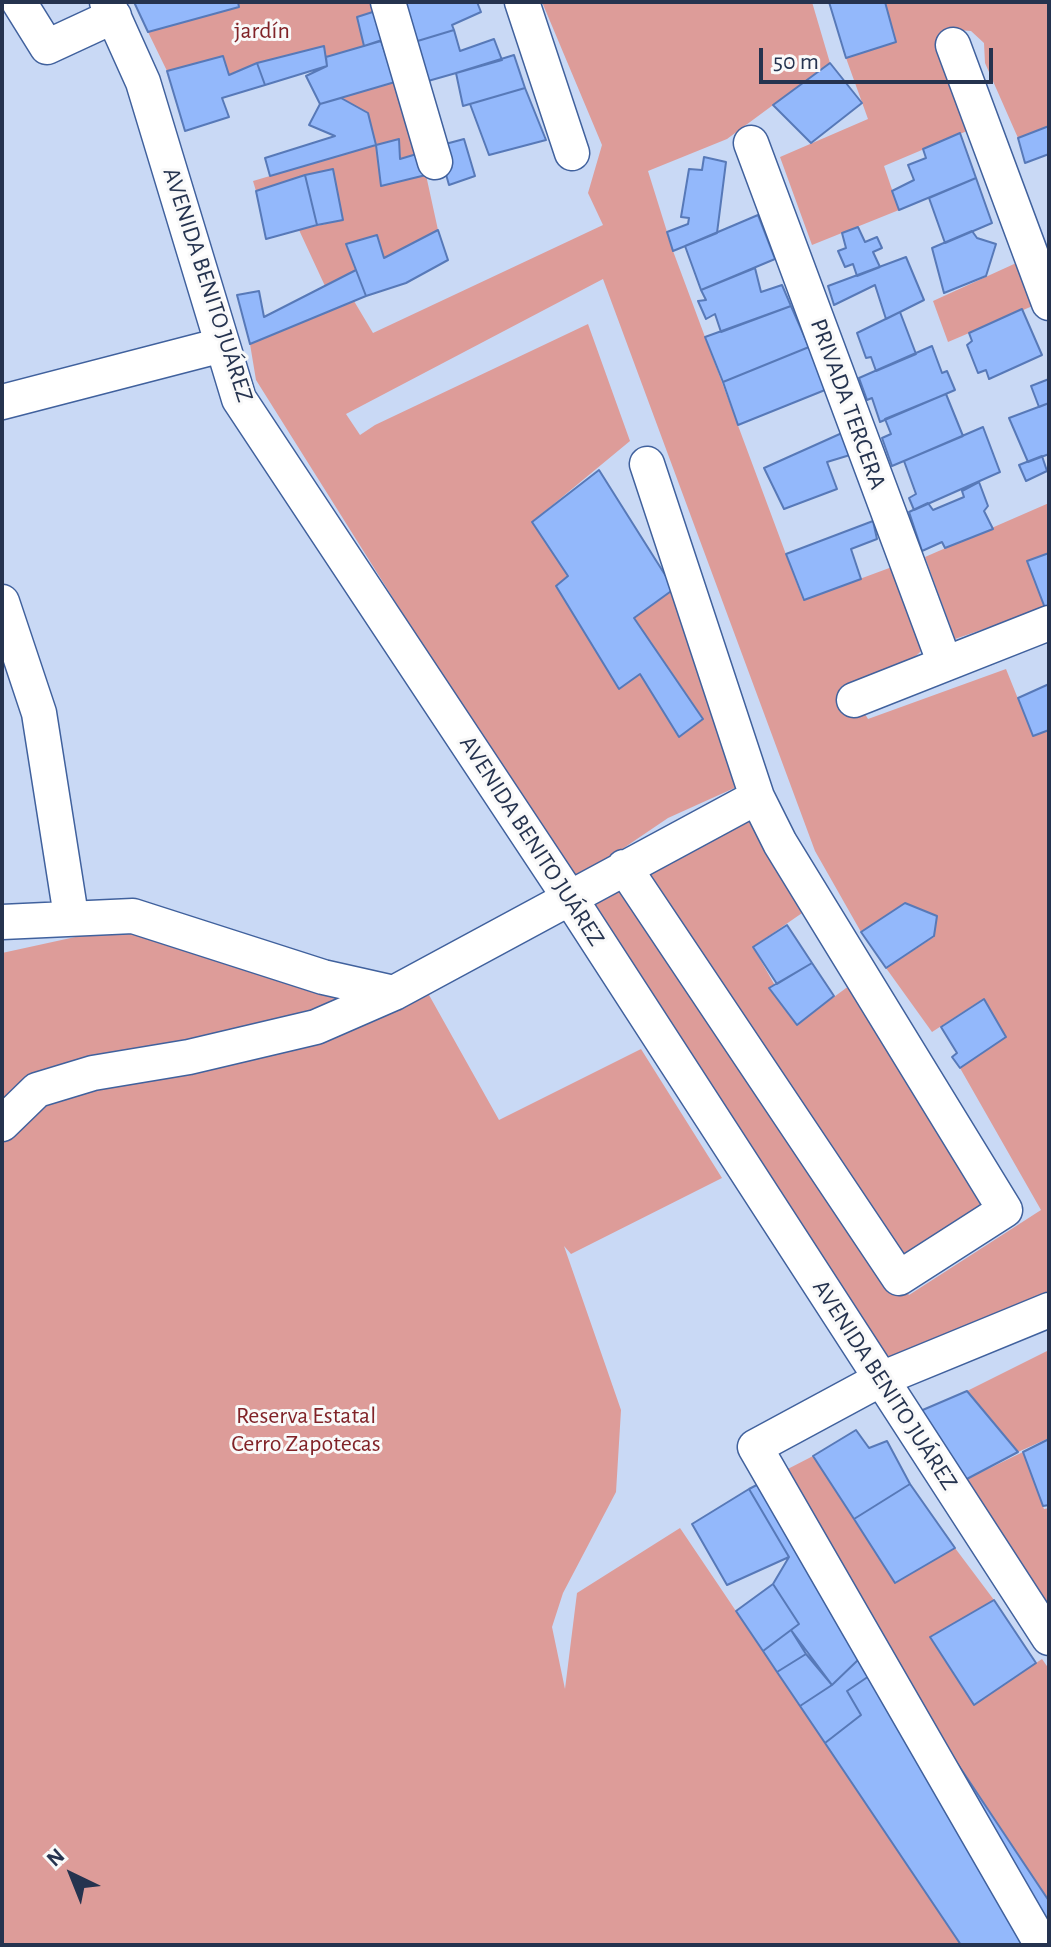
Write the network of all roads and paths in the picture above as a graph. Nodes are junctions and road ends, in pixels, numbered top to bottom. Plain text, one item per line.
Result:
1 (19, 2) edge
2 (388, 2) edge
3 (522, 2) edge
4 (110, 9) edge
5 (953, 45) dead end
6 (751, 143) dead end
7 (572, 153) dead end
8 (435, 162) dead end
9 (1049, 303) edge
10 (222, 345) junction
11 (2, 402) edge
12 (647, 464) dead end
13 (2, 602) edge
14 (1049, 623) edge
15 (945, 664) junction
16 (854, 700) dead end
17 (757, 797) junction
18 (624, 867) junction
19 (571, 900) junction
20 (71, 916) junction
21 (2, 922) edge
22 (394, 993) junction
23 (2, 1124) edge
24 (1049, 1310) edge
25 (881, 1379) junction
26 (1049, 1638) edge
27 (1042, 1945) edge

1 - 4 street
2 - 8 street
3 - 7 street
4 - 10 street, AVENIDA BENITO JUÁREZ
5 - 9 street
6 - 15 street, PRIVADA TERCERA
10 - 11 street
10 - 19 street, AVENIDA BENITO JUÁREZ
12 - 17 street
13 - 20 street
14 - 15 street
15 - 16 street
17 - 18 street
17 - 18 street
18 - 19 street
19 - 22 street
19 - 25 street, AVENIDA BENITO JUÁREZ
20 - 21 street
20 - 22 street
22 - 23 street
24 - 25 street
25 - 26 street, AVENIDA BENITO JUÁREZ
25 - 27 street

